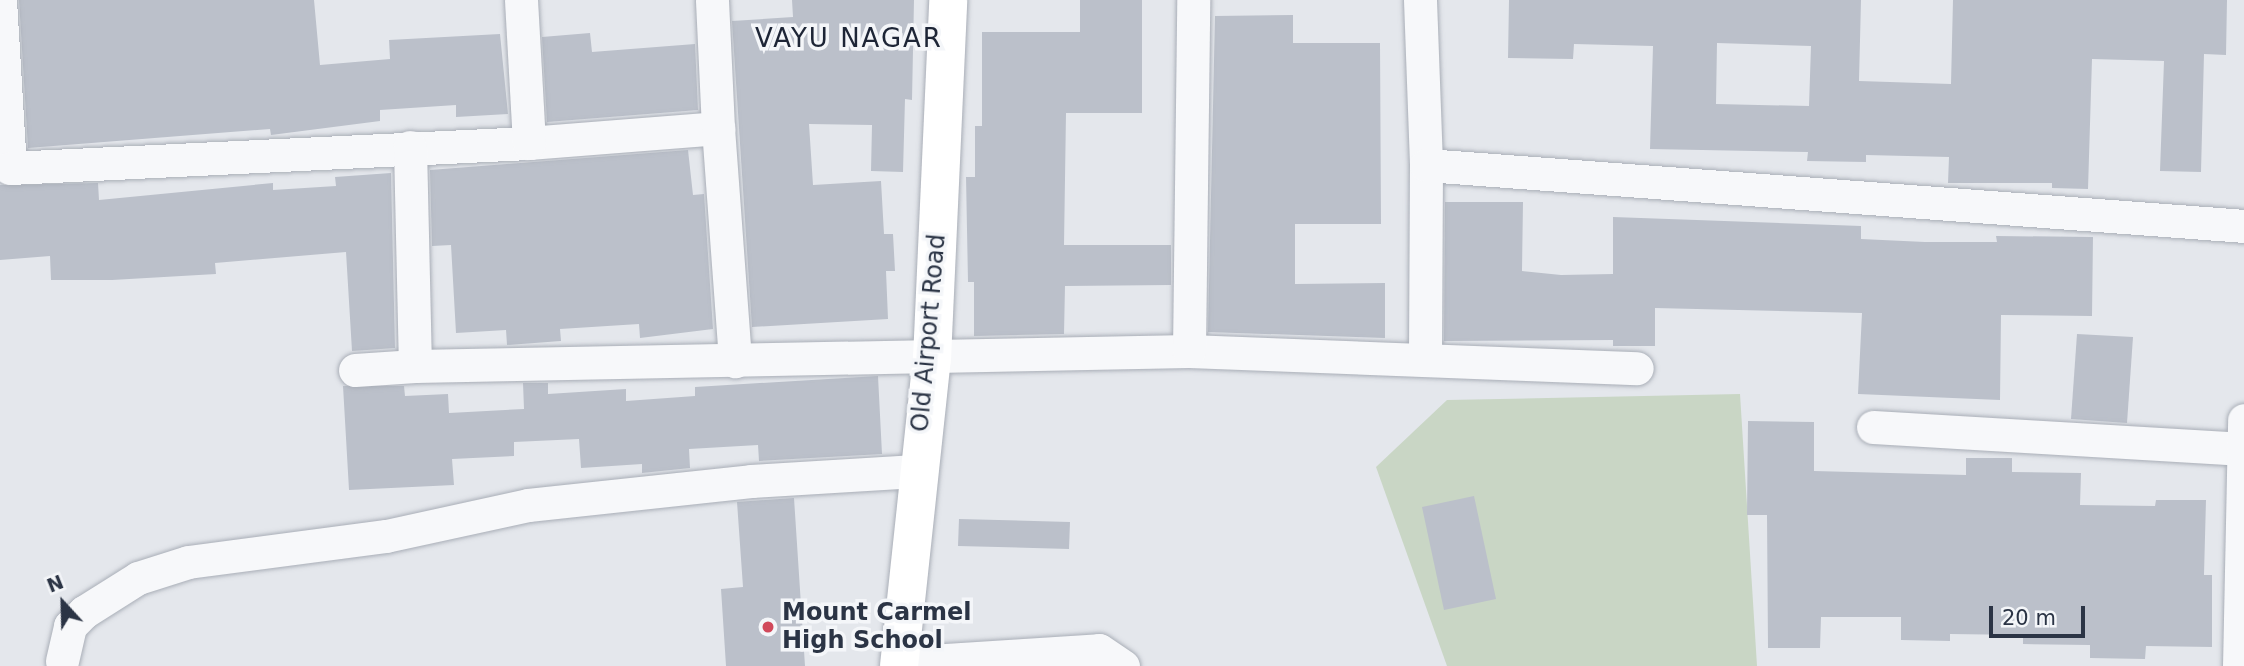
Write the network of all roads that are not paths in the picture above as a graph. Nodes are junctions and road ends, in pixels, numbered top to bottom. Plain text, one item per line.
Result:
1 (0, 0) edge
2 (521, 0) edge
3 (712, 0) edge
4 (948, 0) edge
5 (1193, 0) edge
6 (1420, 0) edge
7 (718, 128) junction
8 (529, 143) junction
9 (410, 148) junction
10 (1426, 165) junction
11 (5, 168) edge
12 (2244, 226) edge
13 (1189, 351) junction
14 (932, 359) junction
15 (1425, 360) junction
16 (735, 361) junction
17 (415, 366) junction
18 (1637, 368) dead end
19 (355, 370) dead end
20 (1873, 427) dead end
21 (2243, 439) edge
22 (916, 471) junction
23 (2241, 588) edge
24 (62, 661) dead end
25 (899, 664) edge
26 (1123, 666) edge
27 (2239, 666) edge

1 - 11 street
2 - 8 street
3 - 7 street
4 - 14 main road, Old Airport Road
5 - 13 street
6 - 10 street
7 - 8 street
7 - 16 street
8 - 9 street
9 - 11 street
9 - 17 street
10 - 12 street
10 - 15 street
13 - 14 street
13 - 15 street
14 - 16 street
14 - 22 main road, Old Airport Road
15 - 18 street
16 - 17 street
17 - 19 street
20 - 21 street
21 - 23 street
22 - 24 street
22 - 25 main road, Old Airport Road
23 - 27 street
25 - 26 street

